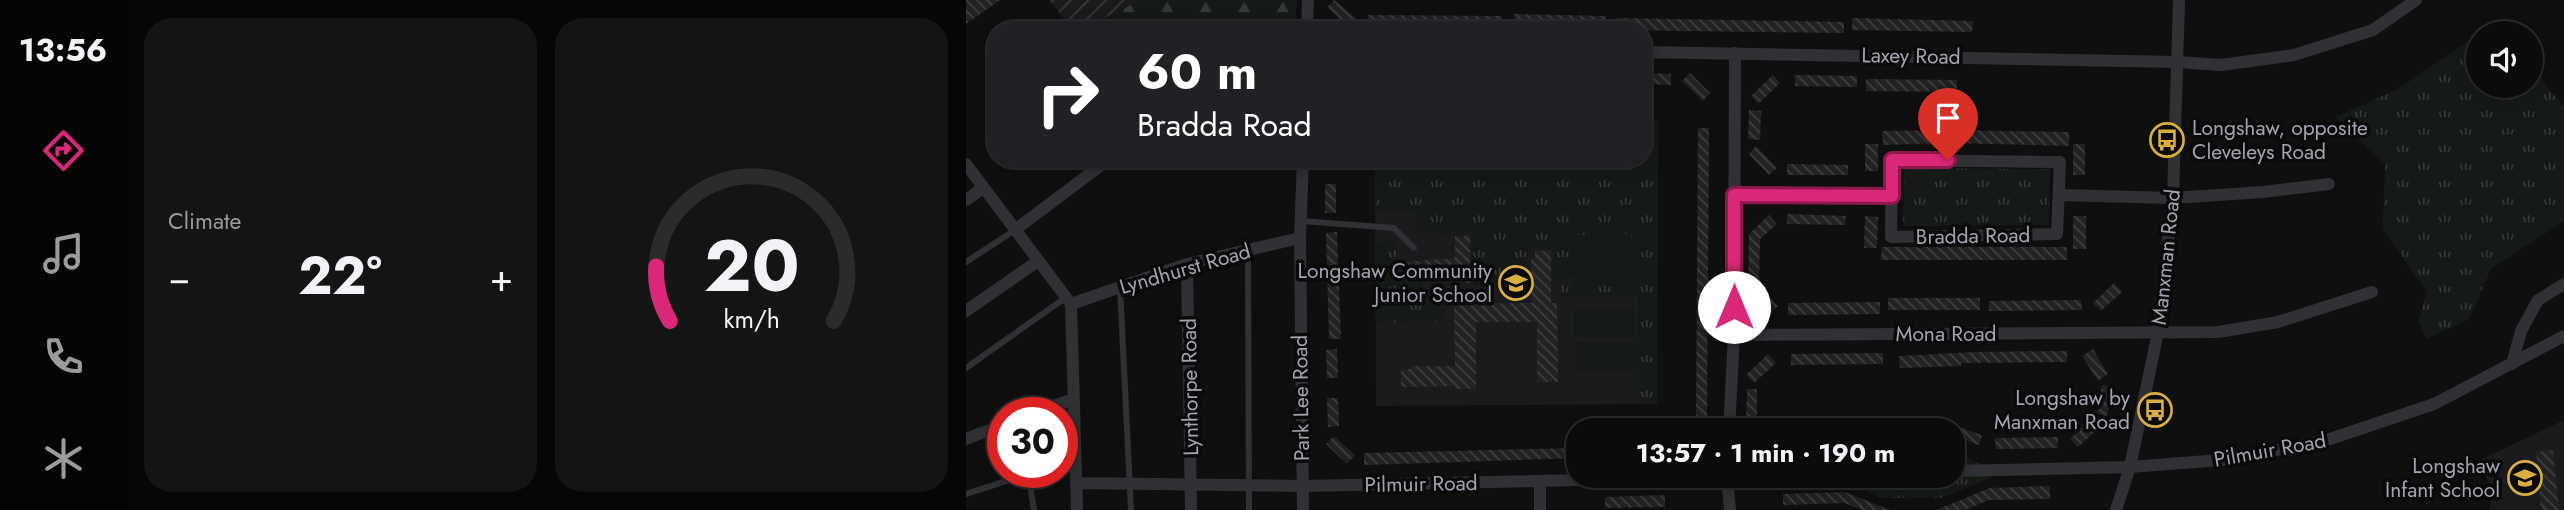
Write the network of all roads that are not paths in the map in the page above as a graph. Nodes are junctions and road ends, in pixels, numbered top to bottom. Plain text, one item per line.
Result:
1 (1308, 0) edge
2 (2179, 0) edge
3 (2416, 0) edge
4 (1307, 21) edge
5 (1652, 52) edge
6 (1735, 53) junction
7 (2178, 62) junction
8 (966, 164) edge
9 (1097, 168) edge
10 (1303, 168) edge
11 (2329, 184) dead end
12 (983, 188) junction
13 (1734, 195) junction
14 (2059, 195) junction
15 (1892, 196) junction
16 (2173, 198) junction
17 (966, 200) edge
18 (1301, 221) junction
19 (1015, 230) junction
20 (1300, 238) junction
21 (1414, 248) dead end
22 (1248, 250) junction
23 (1038, 261) junction
24 (966, 262) edge
25 (1187, 264) junction
26 (2564, 284) edge
27 (1120, 287) junction
28 (2372, 292) dead end
29 (1068, 301) junction
30 (966, 311) edge
31 (2158, 332) junction
32 (1734, 335) junction
33 (2564, 336) edge
34 (2512, 363) junction
35 (966, 368) edge
36 (1073, 397) edge
37 (1730, 418) edge
38 (987, 431) edge
39 (966, 439) edge
40 (2130, 467) junction
41 (1965, 471) edge
42 (1566, 480) edge
43 (1539, 481) junction
44 (1130, 483) junction
45 (1191, 483) junction
46 (1078, 484) edge
47 (1249, 485) junction
48 (1302, 486) junction
49 (987, 487) edge
50 (1030, 488) edge
51 (1076, 488) edge
52 (1728, 488) edge
53 (966, 494) edge
54 (1034, 510) edge
55 (1077, 510) edge
56 (1131, 510) edge
57 (1191, 510) edge
58 (1248, 510) edge
59 (1303, 510) edge
60 (1540, 510) edge
61 (1730, 510) edge
62 (2116, 510) edge

1 - 4 street
2 - 7 street, Manxman Road
3 - 7 street, Laxey Road
5 - 6 street, Laxey Road
6 - 7 street, Laxey Road
6 - 13 street
7 - 16 street, Manxman Road
8 - 12 street
9 - 19 street
10 - 18 street, Park Lee Road
11 - 16 street
12 - 17 street
12 - 19 street
13 - 15 street
13 - 32 street
14 - 15 street, Bradda Road
14 - 15 street, Bradda Road
14 - 16 street
16 - 31 street, Manxman Road
18 - 20 street, Park Lee Road
18 - 21 lane
19 - 23 street
19 - 24 lane
20 - 22 street, Lyndhurst Road
20 - 48 street, Park Lee Road
22 - 25 street, Lyndhurst Road
22 - 47 lane
23 - 29 street
23 - 30 street
25 - 27 street, Lyndhurst Road
25 - 45 street, Lynthorpe Road
26 - 34 street
27 - 29 street, Lyndhurst Road
27 - 44 lane
28 - 31 street, Mona Road
29 - 35 lane
29 - 36 street
31 - 32 street, Mona Road
31 - 40 street, Manxman Road
32 - 37 street
33 - 34 street, Pilmuir Road
34 - 40 street, Pilmuir Road
38 - 39 street
40 - 41 street, Pilmuir Road
40 - 62 street, Manxman Road
42 - 43 street, Pilmuir Road
43 - 48 street, Pilmuir Road
43 - 60 street
44 - 45 street, Pilmuir Road
44 - 46 street, Pilmuir Road
44 - 56 lane
45 - 47 street, Pilmuir Road
45 - 57 street, Lynthorpe Road
47 - 48 street, Pilmuir Road
47 - 58 lane
48 - 59 street, Park Lee Road
49 - 53 lane
50 - 54 lane
51 - 55 street
52 - 61 street

